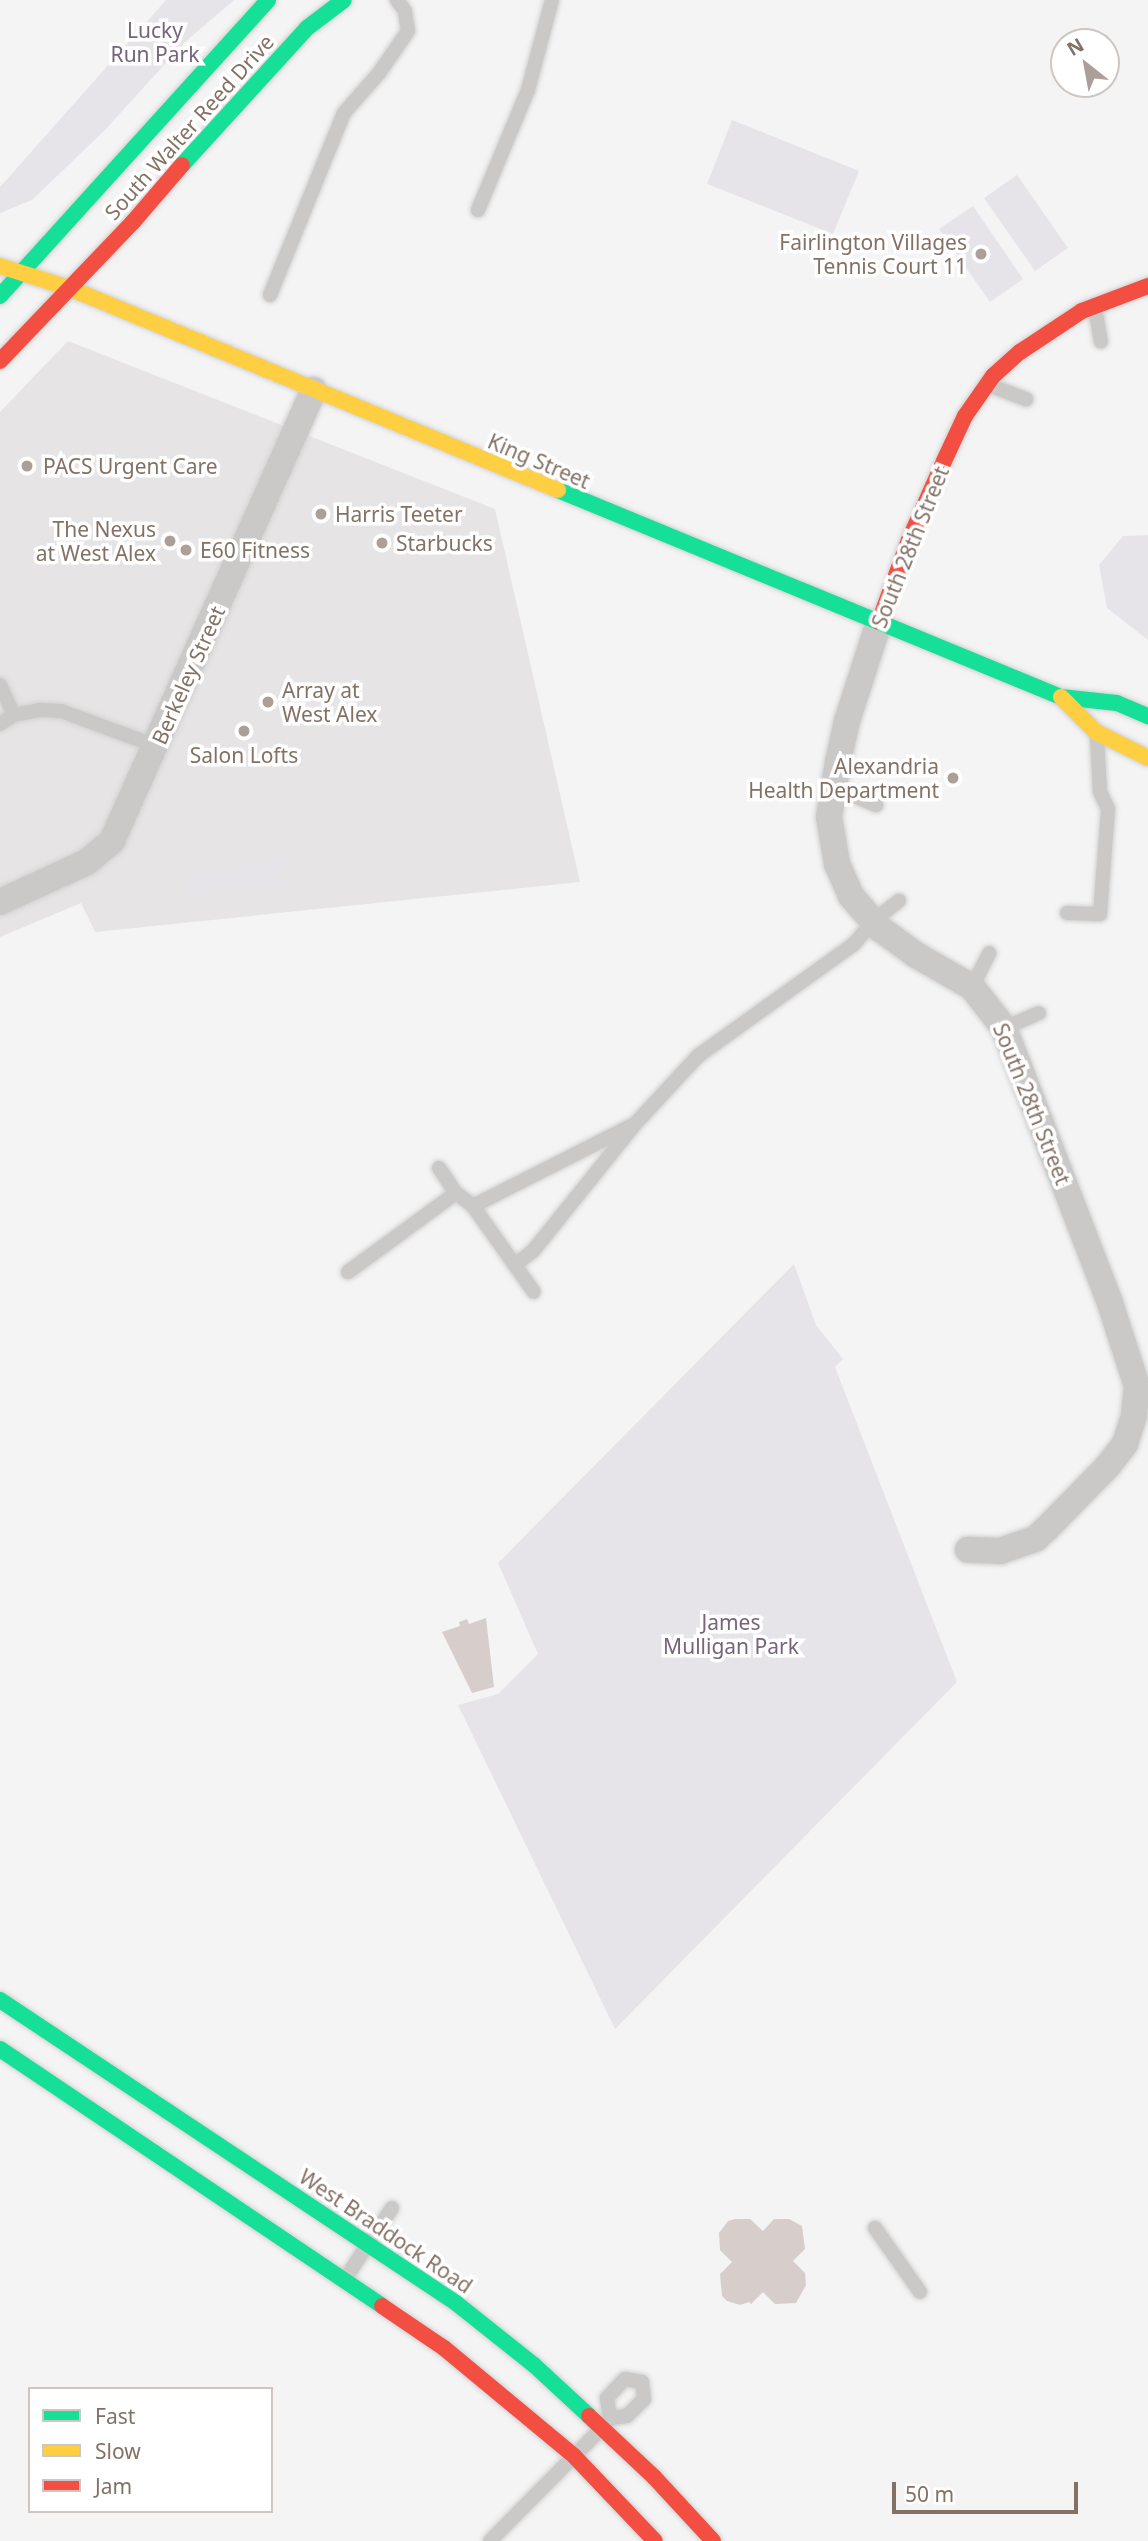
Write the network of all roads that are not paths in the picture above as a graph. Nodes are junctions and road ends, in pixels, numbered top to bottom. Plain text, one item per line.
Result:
1 (268, 0) edge
2 (344, 0) edge
3 (397, 0) edge
4 (552, 0) edge
5 (478, 210) dead end
6 (0, 266) edge
7 (23, 271) junction
8 (1148, 286) edge
9 (69, 288) junction
10 (271, 295) dead end
11 (0, 296) edge
12 (1094, 306) junction
13 (1101, 341) dead end
14 (0, 361) edge
15 (988, 385) junction
16 (314, 390) junction
17 (1026, 399) dead end
18 (879, 622) junction
19 (0, 685) edge
20 (1061, 697) junction
21 (14, 715) junction
22 (1148, 716) edge
23 (0, 724) edge
24 (1096, 732) junction
25 (156, 746) junction
26 (1141, 755) edge
27 (1148, 765) edge
28 (834, 787) junction
29 (876, 805) dead end
30 (899, 901) dead end
31 (0, 902) edge
32 (1067, 913) dead end
33 (873, 921) junction
34 (989, 953) dead end
35 (972, 988) junction
36 (1039, 1013) dead end
37 (1004, 1028) junction
38 (635, 1124) junction
39 (439, 1168) dead end
40 (456, 1193) junction
41 (472, 1206) junction
42 (515, 1265) junction
43 (348, 1272) dead end
44 (534, 1292) dead end
45 (968, 1550) dead end
46 (0, 2000) edge
47 (0, 2049) edge
48 (392, 2208) dead end
49 (875, 2228) dead end
50 (368, 2244) junction
51 (344, 2280) junction
52 (920, 2291) dead end
53 (606, 2423) junction
54 (574, 2456) junction
55 (490, 2541) edge
56 (655, 2541) edge
57 (713, 2541) edge

1 - 7 main road, South Walter Reed Drive
2 - 9 main road, South Walter Reed Drive
3 - 10 lane
4 - 5 lane
6 - 7 main road, King Street
7 - 9 main road, King Street
7 - 11 main road, South Walter Reed Drive
8 - 12 main road, South 28th Street
9 - 14 main road, South Walter Reed Drive
9 - 16 main road, King Street
12 - 13 lane
12 - 15 main road, South 28th Street
15 - 17 lane
15 - 18 main road, South 28th Street
16 - 18 main road, King Street
16 - 25 street, Berkeley Street
18 - 20 main road, King Street
18 - 28 street, South 28th Street
19 - 21 lane
20 - 22 main road, King Street
20 - 24 main road, King Street
21 - 23 lane
21 - 25 lane
24 - 26 main road, King Street
24 - 32 lane
25 - 31 street, Berkeley Street
26 - 27 main road
28 - 29 lane
28 - 33 street, South 28th Street
30 - 33 lane
33 - 35 street, South 28th Street
33 - 38 lane
34 - 35 lane
35 - 37 street, South 28th Street
36 - 37 lane
37 - 45 street, South 28th Street
38 - 41 lane
38 - 42 lane
39 - 40 lane
40 - 41 lane
40 - 43 lane
41 - 42 lane
42 - 44 lane
46 - 50 main road, West Braddock Road
47 - 51 main road
48 - 50 lane
49 - 52 lane
50 - 51 lane
50 - 53 main road, West Braddock Road
51 - 54 main road
53 - 53 lane
53 - 54 lane
53 - 57 main road, West Braddock Road
54 - 55 lane
54 - 56 main road

